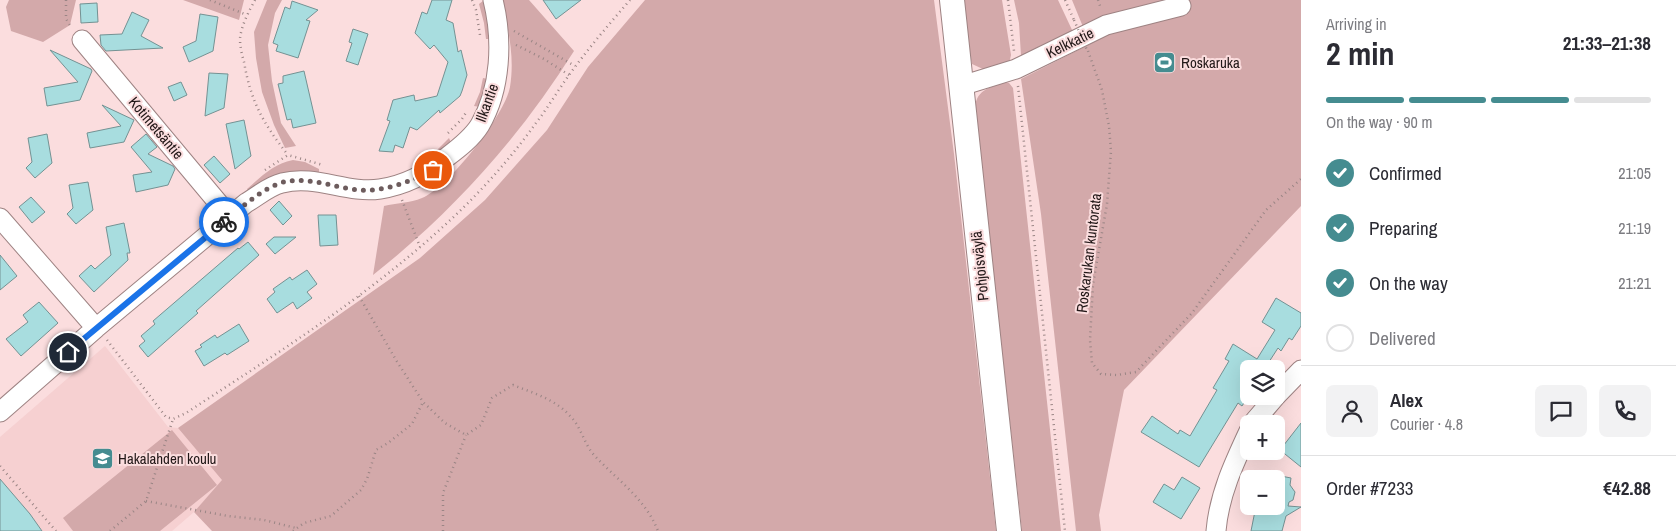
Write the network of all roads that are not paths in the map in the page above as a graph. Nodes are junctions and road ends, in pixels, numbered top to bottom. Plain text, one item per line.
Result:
1 (493, 0) edge
2 (952, 0) edge
3 (1181, 6) dead end
4 (82, 40) road end
5 (961, 86) junction
6 (230, 216) junction
7 (0, 218) edge
8 (96, 328) junction
9 (1301, 370) edge
10 (1285, 387) edge
11 (1268, 405) edge
12 (0, 412) edge
13 (1260, 415) edge
14 (1240, 452) edge
15 (1009, 531) edge
16 (1216, 531) edge

1 - 6 street, Ilkantie
2 - 5 main road, Pohjoisväylä
3 - 5 street, Kelkkatie
4 - 6 street, Kotimetsäntie
5 - 15 main road, Pohjoisväylä
6 - 8 street, Ilkantie
7 - 8 street
8 - 12 street, Ilkantie
9 - 10 street
11 - 13 street
14 - 16 street

